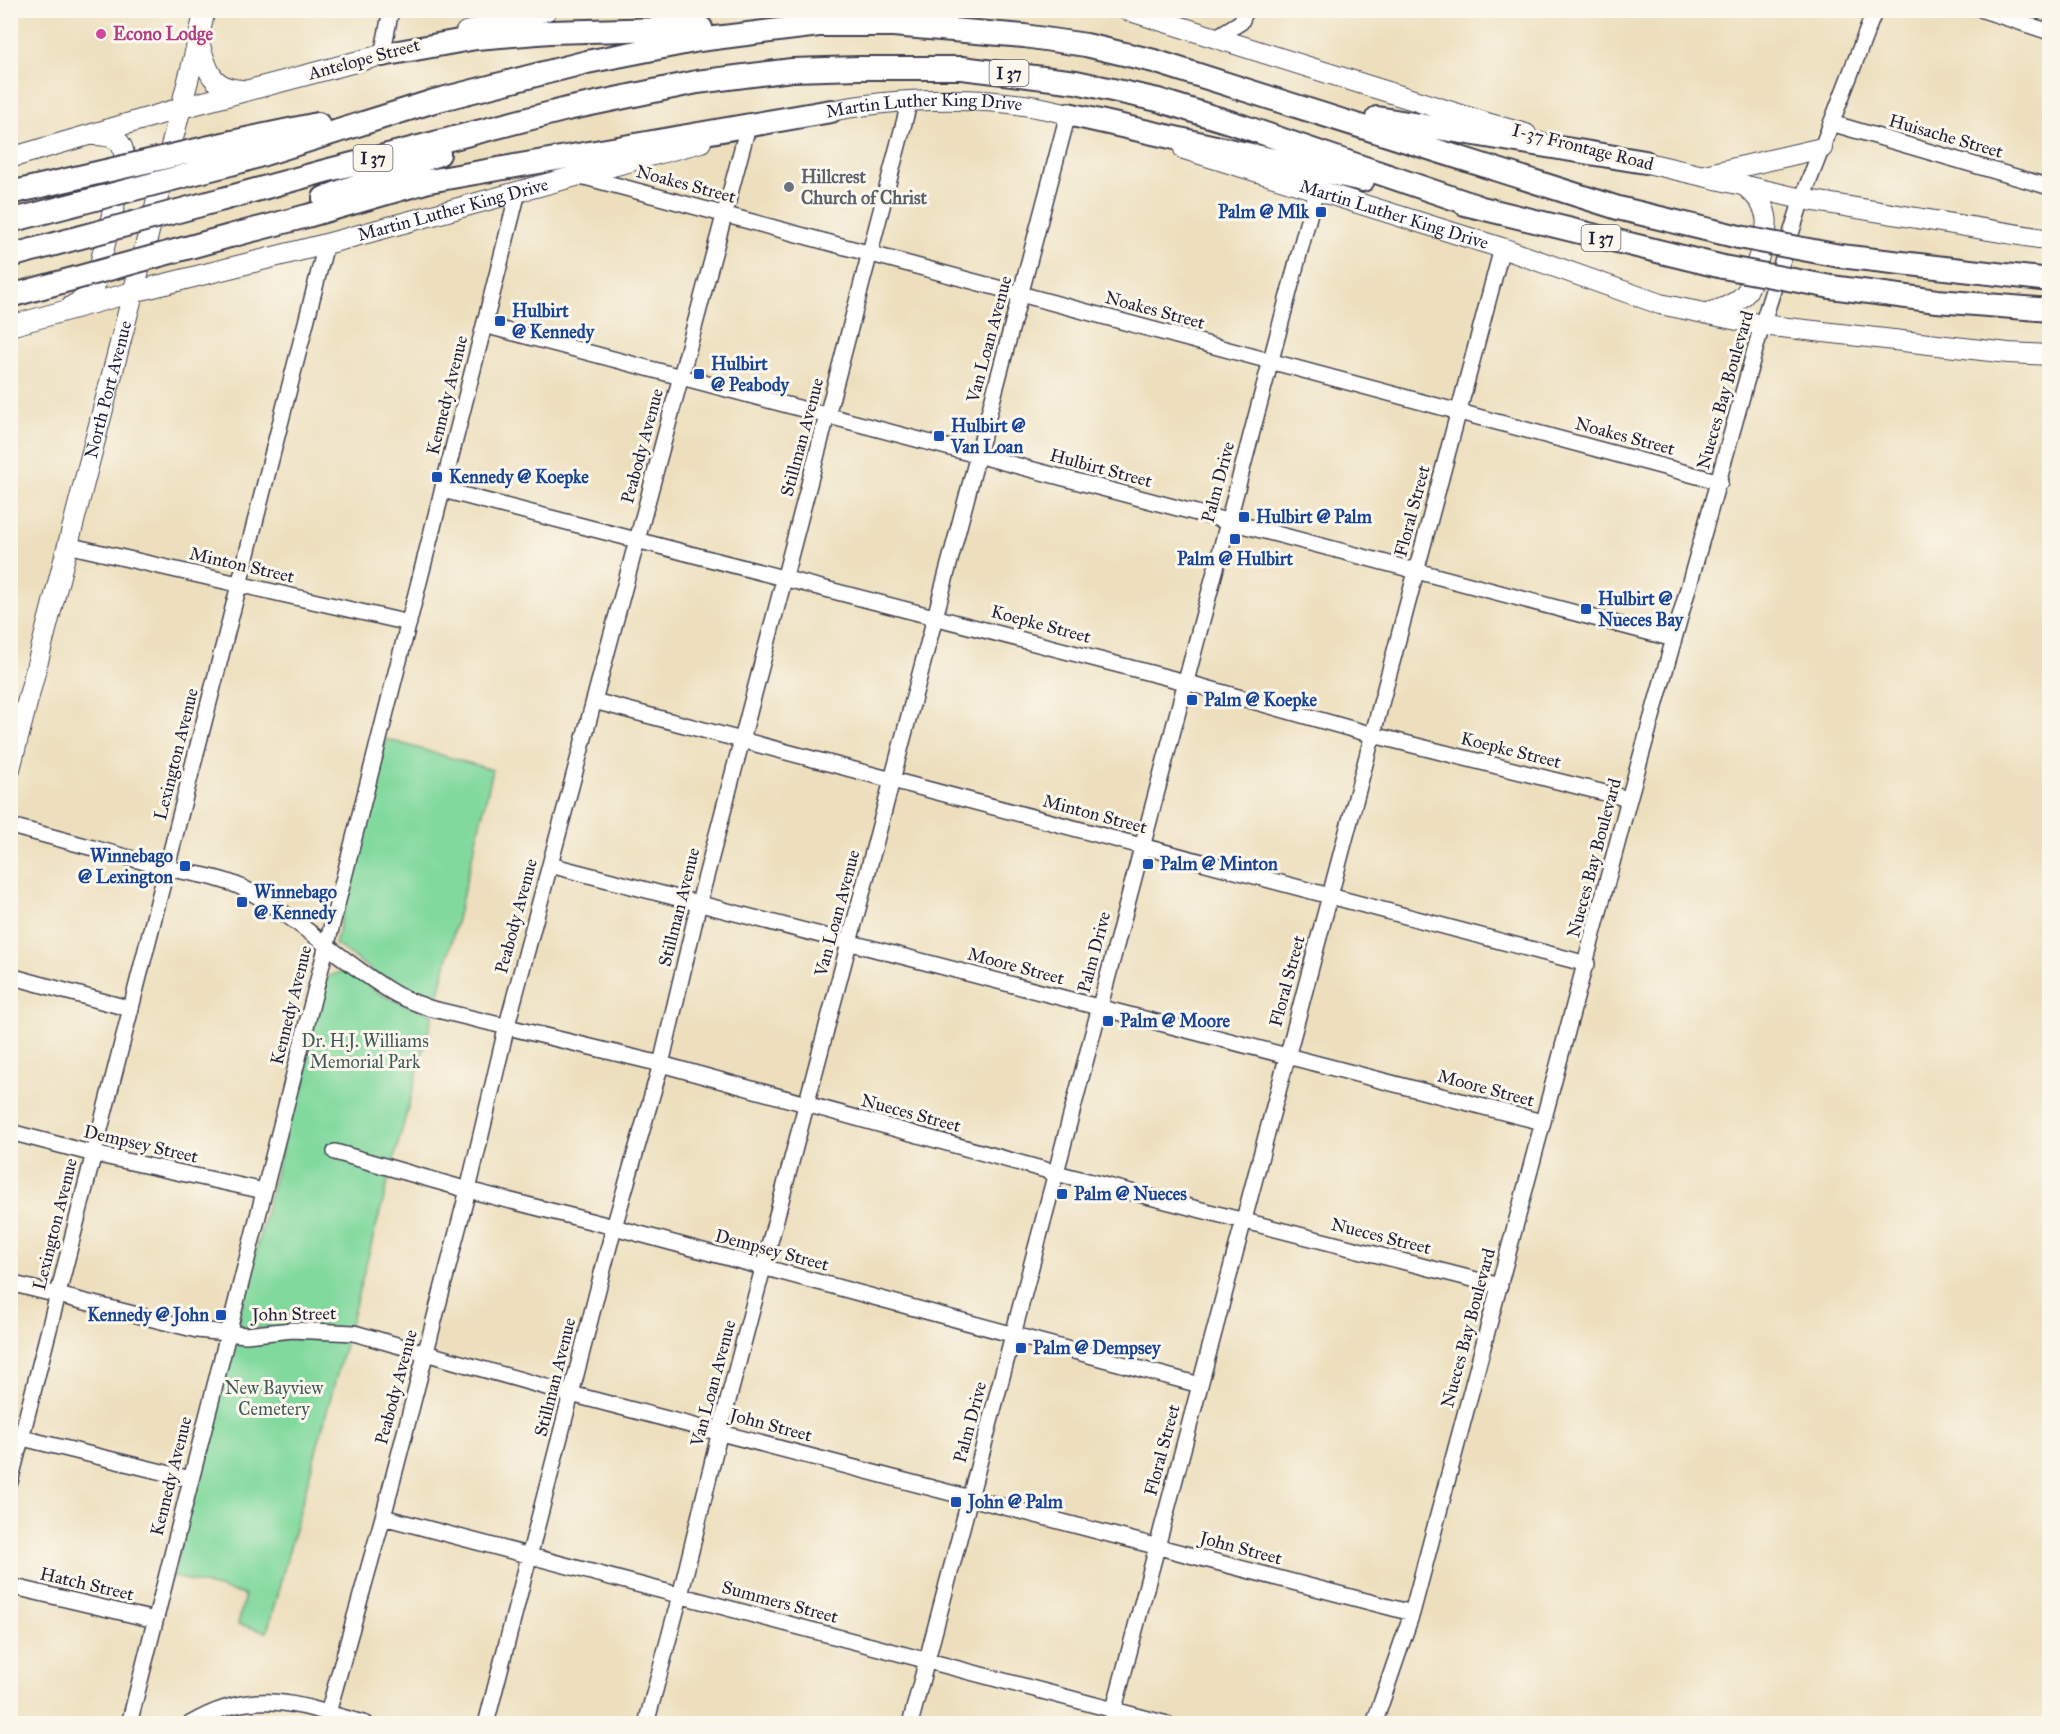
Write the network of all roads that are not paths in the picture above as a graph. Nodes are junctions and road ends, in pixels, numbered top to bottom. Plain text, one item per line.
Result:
1 (205, 10) edge
2 (391, 10) edge
3 (548, 10) edge
4 (1127, 10) edge
5 (1875, 10) edge
6 (1983, 10) edge
7 (1243, 16) edge
8 (819, 25) junction
9 (2049, 32) edge
10 (1215, 38) junction
11 (198, 41) junction
12 (1260, 53) junction
13 (382, 55) junction
14 (1206, 76) junction
15 (248, 91) junction
16 (910, 100) junction
17 (181, 108) junction
18 (831, 111) junction
19 (1068, 114) junction
20 (525, 121) junction
21 (1831, 123) junction
22 (747, 130) junction
23 (92, 135) junction
24 (1822, 147) junction
25 (237, 152) junction
26 (10, 158) edge
27 (1645, 162) junction
28 (581, 176) junction
29 (1701, 176) junction
30 (1745, 186) junction
31 (2049, 187) edge
32 (1316, 190) junction
33 (10, 192) edge
34 (518, 192) junction
35 (1802, 199) junction
36 (1479, 207) junction
37 (724, 214) junction
38 (10, 221) edge
39 (230, 236) junction
40 (2049, 240) edge
41 (326, 244) junction
42 (1502, 248) junction
43 (870, 254) junction
44 (10, 256) edge
45 (2049, 280) edge
46 (133, 292) junction
47 (1021, 294) junction
48 (10, 296) edge
49 (2049, 310) edge
50 (59, 313) junction
51 (1707, 313) junction
52 (484, 325) junction
53 (1762, 325) junction
54 (10, 326) edge
55 (2049, 356) edge
56 (1270, 361) junction
57 (681, 377) junction
58 (1458, 412) junction
59 (828, 416) junction
60 (978, 455) junction
61 (1720, 482) junction
62 (442, 490) junction
63 (1228, 522) junction
64 (636, 542) junction
65 (67, 545) junction
66 (1416, 571) junction
67 (785, 578) junction
68 (239, 585) junction
69 (935, 617) junction
70 (409, 623) junction
71 (1674, 639) junction
72 (1185, 682) junction
73 (594, 701) junction
74 (1372, 735) junction
75 (742, 741) junction
76 (10, 769) edge
77 (892, 780) junction
78 (1629, 800) junction
79 (10, 826) edge
80 (1142, 846) junction
81 (550, 865) junction
82 (166, 868) junction
83 (1330, 896) junction
84 (699, 903) junction
85 (850, 942) junction
86 (327, 944) junction
87 (1587, 964) junction
88 (10, 976) edge
89 (1100, 1007) junction
90 (130, 1009) junction
91 (507, 1025) junction
92 (1287, 1056) junction
93 (661, 1064) junction
94 (807, 1105) junction
95 (1542, 1122) junction
96 (10, 1132) edge
97 (335, 1152) dead end
98 (94, 1154) junction
99 (1056, 1173) junction
100 (468, 1190) junction
101 (264, 1191) junction
102 (1244, 1220) junction
103 (614, 1227) junction
104 (764, 1268) junction
105 (10, 1283) edge
106 (1500, 1286) junction
107 (58, 1295) junction
108 (227, 1334) junction
109 (1013, 1335) junction
110 (425, 1352) junction
111 (1200, 1385) junction
112 (571, 1394) junction
113 (720, 1431) junction
114 (16, 1436) edge
115 (191, 1479) junction
116 (10, 1482) edge
117 (970, 1498) junction
118 (383, 1517) junction
119 (1157, 1546) junction
120 (531, 1556) junction
121 (10, 1586) edge
122 (680, 1596) junction
123 (1412, 1613) junction
124 (155, 1620) junction
125 (927, 1660) junction
126 (328, 1713) junction
127 (1112, 1716) edge
128 (129, 1724) edge
129 (190, 1724) edge
130 (366, 1724) edge
131 (486, 1724) edge
132 (646, 1724) edge
133 (910, 1724) edge
134 (1167, 1724) edge
135 (1374, 1724) edge

1 - 11 main road, North Port Avenue
2 - 13 street
3 - 13 main road, Antelope Street
4 - 10 main road, I-37 Frontage Road
5 - 21 street, Nueces Bay Boulevard
6 - 9 street
7 - 10 street
7 - 12 street
8 - 13 highway
8 - 14 highway, I 37
8 - 25 highway, I 37
10 - 12 main road, I-37 Frontage Road
11 - 15 main road
11 - 17 main road, North Port Avenue
12 - 27 main road, I-37 Frontage Road
13 - 15 main road, Antelope Street
14 - 27 highway
14 - 45 highway, I 37, bridge
15 - 17 main road, Antelope Street
16 - 18 main road, Martin Luther King Drive
16 - 19 main road, Martin Luther King Drive
16 - 43 street, Stillman Avenue
17 - 23 main road, Antelope Street
17 - 46 main road, North Port Avenue
18 - 22 main road, Martin Luther King Drive
18 - 39 highway
19 - 32 main road, Martin Luther King Drive
19 - 36 highway
19 - 47 street, Van Loan Avenue
20 - 36 highway, I 37
20 - 39 highway
20 - 44 highway, I 37, bridge
21 - 24 street, Nueces Bay Boulevard
21 - 31 street, Huisache Street
22 - 28 main road, Martin Luther King Drive
22 - 37 street, Peabody Avenue
23 - 26 main road, Antelope Street
23 - 50 main road
24 - 29 main road
24 - 35 street, Nueces Bay Boulevard
25 - 33 highway, bridge
25 - 38 highway, I 37, bridge
27 - 29 main road, I-37 Frontage Road
28 - 34 main road, Martin Luther King Drive
28 - 37 street, Noakes Street
29 - 30 main road, I-37 Frontage Road
30 - 35 main road, I-37 Frontage Road
30 - 51 main road
32 - 42 main road, Martin Luther King Drive
32 - 56 street, Palm Drive
34 - 41 main road, Martin Luther King Drive
34 - 52 street, Kennedy Avenue
35 - 40 main road, I-37 Frontage Road
35 - 53 street, Nueces Bay Boulevard
36 - 49 highway, I 37, bridge
37 - 43 street, Noakes Street
37 - 57 street, Peabody Avenue
39 - 48 highway, bridge
41 - 46 main road, Martin Luther King Drive
41 - 68 street, Lexington Avenue
42 - 51 main road, Martin Luther King Drive
42 - 58 street, Floral Street
43 - 47 street, Noakes Street
43 - 59 street, Stillman Avenue
46 - 50 main road, Martin Luther King Drive
46 - 65 main road, North Port Avenue
47 - 56 street, Noakes Street
47 - 60 street, Van Loan Avenue
50 - 54 main road, Martin Luther King Drive
51 - 53 main road, Martin Luther King Drive
52 - 57 street, Hulbirt Street
52 - 62 street, Kennedy Avenue
53 - 55 main road
53 - 61 street, Nueces Bay Boulevard
56 - 58 street, Noakes Street
56 - 63 street, Palm Drive
57 - 59 street, Hulbirt Street
57 - 64 street, Peabody Avenue
58 - 61 street, Noakes Street
58 - 66 street, Floral Street
59 - 60 street, Hulbirt Street
59 - 67 street, Stillman Avenue
60 - 63 street, Hulbirt Street
60 - 69 street, Van Loan Avenue
61 - 71 street, Nueces Bay Boulevard
62 - 64 street, Koepke Street
62 - 70 street, Kennedy Avenue
63 - 66 street, Hulbirt Street
63 - 72 street, Palm Drive
64 - 67 street, Koepke Street
64 - 73 street, Peabody Avenue
65 - 68 street, Minton Street
65 - 76 main road, North Port Avenue
66 - 71 street, Hulbirt Street
66 - 74 street, Floral Street
67 - 69 street, Koepke Street
67 - 75 street, Stillman Avenue
68 - 70 street, Minton Street
68 - 82 street, Lexington Avenue
69 - 72 street, Koepke Street
69 - 77 street, Van Loan Avenue
70 - 86 street, Kennedy Avenue
71 - 78 street, Nueces Bay Boulevard
72 - 74 street, Koepke Street
72 - 80 street, Palm Drive
73 - 75 street, Minton Street
73 - 81 street, Peabody Avenue
74 - 78 street, Koepke Street
74 - 83 street, Floral Street
75 - 77 street, Minton Street
75 - 84 street, Stillman Avenue
77 - 80 street, Minton Street
77 - 85 street, Van Loan Avenue
78 - 87 street, Nueces Bay Boulevard
79 - 82 street, Nueces Street
80 - 83 street, Minton Street
80 - 89 street, Palm Drive
81 - 84 street, Moore Street
81 - 91 street, Peabody Avenue
82 - 86 street, Nueces Street
82 - 90 street, Lexington Avenue
83 - 87 street, Minton Street
83 - 92 street, Floral Street
84 - 85 street, Moore Street
84 - 93 street, Stillman Avenue
85 - 89 street, Moore Street
85 - 94 street, Van Loan Avenue
86 - 91 street, Nueces Street
86 - 101 street, Kennedy Avenue
87 - 95 street, Nueces Bay Boulevard
88 - 90 street
89 - 92 street, Moore Street
89 - 99 street, Palm Drive
90 - 98 street, Lexington Avenue
91 - 93 street, Nueces Street
91 - 100 street, Peabody Avenue
92 - 95 street, Moore Street
92 - 102 street, Floral Street
93 - 94 street, Nueces Street
93 - 103 street, Stillman Avenue
94 - 99 street, Nueces Street
94 - 104 street, Van Loan Avenue
95 - 106 street, Nueces Bay Boulevard
96 - 98 street, Dempsey Street
97 - 100 street, Dempsey Street
98 - 101 street, Dempsey Street
98 - 107 street, Lexington Avenue
99 - 102 street, Nueces Street
99 - 109 street, Palm Drive
100 - 103 street, Dempsey Street
100 - 110 street, Peabody Avenue
101 - 108 street, Kennedy Avenue
102 - 106 street, Nueces Street
102 - 111 street, Floral Street
103 - 104 street, Dempsey Street
103 - 112 street, Stillman Avenue
104 - 109 street, Dempsey Street
104 - 113 street, Van Loan Avenue
105 - 107 street, John Street
106 - 123 street, Nueces Bay Boulevard
107 - 108 street, John Street
107 - 114 street, Lexington Avenue
108 - 110 street, John Street
108 - 115 street, Kennedy Avenue
109 - 111 street, Dempsey Street
109 - 117 street, Palm Drive
110 - 112 street, John Street
110 - 118 street, Peabody Avenue
111 - 119 street, Floral Street
112 - 113 street, John Street
112 - 120 street, Stillman Avenue
113 - 117 street, John Street
113 - 122 street, Van Loan Avenue
114 - 115 street
114 - 116 street, Lexington Avenue
115 - 124 street, Kennedy Avenue
117 - 119 street, John Street
117 - 125 street, Palm Drive
118 - 120 street, Summers Street
118 - 126 street, Peabody Avenue
119 - 123 street, John Street
119 - 127 street, Floral Street
120 - 122 street, Summers Street
120 - 131 street, Stillman Avenue
121 - 124 street, Hatch Street
122 - 125 street, Summers Street
122 - 132 street, Van Loan Avenue
123 - 135 street, Nueces Bay Boulevard
124 - 128 street, Kennedy Avenue
125 - 127 street, Summers Street
125 - 133 street, Palm Drive
126 - 129 street
126 - 130 street
127 - 134 street, Summers Street

